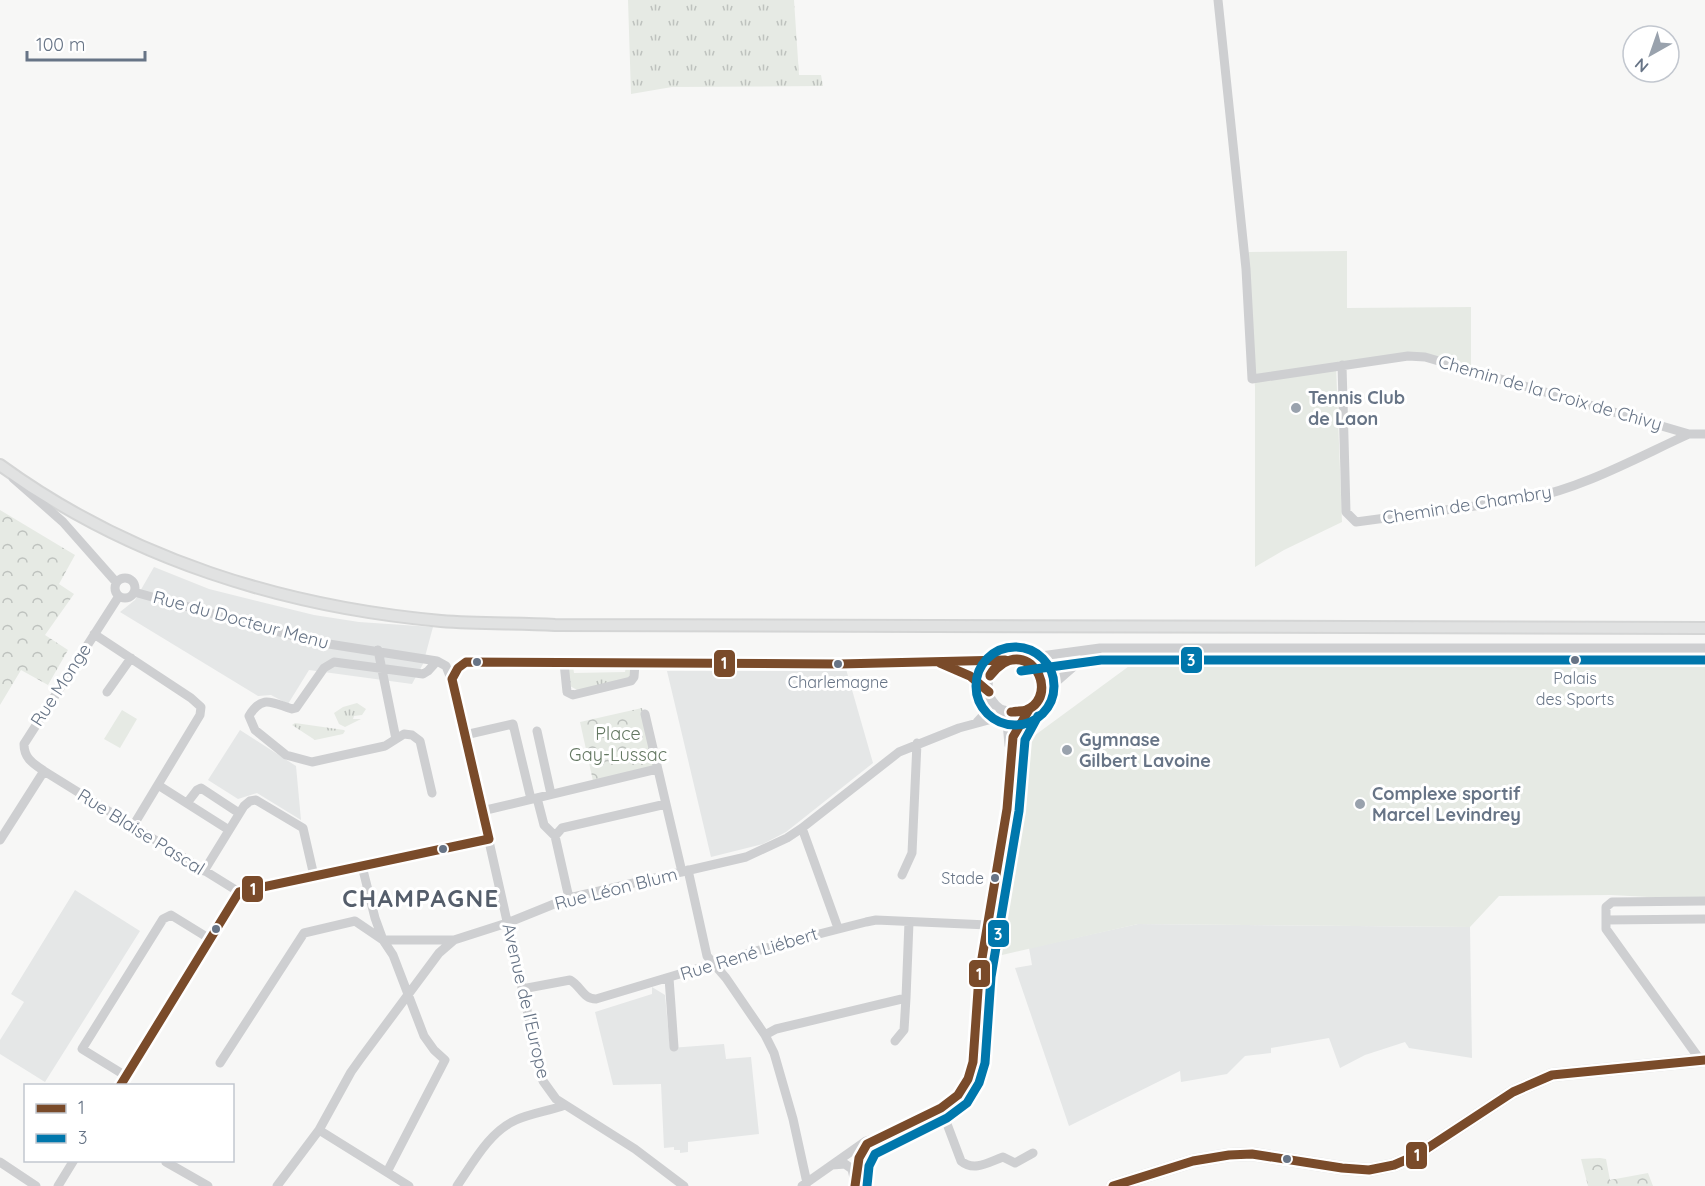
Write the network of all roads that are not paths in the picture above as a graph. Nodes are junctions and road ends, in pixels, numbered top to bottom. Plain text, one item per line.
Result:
1 (1218, 0) edge
2 (1342, 365) junction
3 (1689, 434) junction
4 (1705, 434) edge
5 (0, 466) edge
6 (116, 582) junction
7 (134, 592) junction
8 (119, 596) junction
9 (1705, 628) edge
10 (94, 634) junction
11 (1100, 648) junction
12 (1705, 648) edge
13 (378, 650) junction
14 (131, 658) junction
15 (1019, 659) junction
16 (1005, 660) junction
17 (437, 661) junction
18 (564, 663) junction
19 (941, 663) junction
20 (635, 664) junction
21 (381, 668) junction
22 (452, 679) junction
23 (107, 692) dead end
24 (989, 694) junction
25 (1041, 695) junction
26 (1030, 708) junction
27 (1005, 711) junction
28 (645, 714) dead end
29 (976, 723) junction
30 (537, 731) dead end
31 (1007, 734) junction
32 (465, 735) junction
33 (396, 739) junction
34 (917, 744) junction
35 (1010, 751) junction
36 (657, 769) junction
37 (44, 771) junction
38 (158, 784) junction
39 (432, 793) dead end
40 (551, 794) junction
41 (534, 798) junction
42 (187, 803) junction
43 (666, 804) junction
44 (482, 811) junction
45 (239, 813) junction
46 (132, 826) junction
47 (802, 828) junction
48 (229, 830) junction
49 (555, 836) junction
50 (489, 839) junction
51 (0, 840) edge
52 (362, 866) junction
53 (204, 871) junction
54 (685, 871) junction
55 (902, 875) dead end
56 (314, 876) junction
57 (238, 892) junction
58 (569, 898) junction
59 (1705, 902) edge
60 (1705, 919) edge
61 (1606, 920) junction
62 (909, 922) junction
63 (507, 923) junction
64 (988, 925) junction
65 (838, 928) junction
66 (210, 939) junction
67 (383, 940) junction
68 (454, 940) junction
69 (714, 964) junction
70 (669, 978) junction
71 (522, 989) junction
72 (410, 995) junction
73 (906, 998) junction
74 (765, 1035) junction
75 (895, 1041) dead end
76 (674, 1047) dead end
77 (1703, 1061) edge
78 (220, 1063) dead end
79 (126, 1076) junction
80 (121, 1084) edge
81 (565, 1105) junction
82 (941, 1108) junction
83 (319, 1130) junction
84 (876, 1138) junction
85 (1033, 1153) dead end
86 (0, 1162) edge
87 (73, 1162) edge
88 (166, 1162) edge
89 (832, 1165) junction
90 (387, 1172) junction
91 (805, 1185) edge
92 (855, 1185) edge
93 (36, 1186) edge
94 (58, 1186) edge
95 (208, 1186) edge
96 (277, 1186) edge
97 (409, 1186) edge
98 (458, 1186) edge
99 (684, 1186) edge
100 (1113, 1186) edge

1 - 2 street, Chemin de la Croix de Chivy
2 - 3 street, Chemin de la Croix de Chivy
2 - 3 street, Chemin de Chambry
3 - 4 street, Chemin de la Croix de Chivy
5 - 6 street
5 - 9 main road
6 - 7 street
6 - 8 street
7 - 8 street
7 - 13 street, Rue du Docteur Menu
8 - 10 street, Rue Monge
10 - 14 street
10 - 37 street, Rue Monge
11 - 12 street
11 - 15 street
11 - 25 street
13 - 17 street, Rue du Docteur Menu
13 - 21 street
14 - 23 street
14 - 38 street
15 - 16 street
15 - 25 street
16 - 19 street
16 - 24 street
17 - 21 street
17 - 22 street
18 - 20 street
18 - 20 street
18 - 22 street
19 - 20 street
19 - 24 street
21 - 33 street
21 - 33 street
22 - 32 street, Avenue de l'Europe
24 - 27 street
24 - 29 street
25 - 26 street
26 - 27 street
26 - 35 street
27 - 29 street, Rue Léon Blum
27 - 31 street
28 - 36 street
29 - 31 street
29 - 34 street, Rue Léon Blum
30 - 40 street
31 - 35 street
32 - 41 street
32 - 44 street, Avenue de l'Europe
33 - 39 street
34 - 47 street, Rue Léon Blum
34 - 55 street
35 - 64 street
36 - 40 street
36 - 43 street
37 - 46 street, Rue Blaise Pascal
37 - 51 street
38 - 42 street
38 - 46 street
40 - 41 street
41 - 44 street
41 - 49 street
42 - 45 street
42 - 48 street
43 - 49 street
43 - 54 street
44 - 50 street, Avenue de l'Europe
45 - 48 street
45 - 56 street
46 - 53 street, Rue Blaise Pascal
47 - 54 street, Rue Léon Blum
47 - 65 street
48 - 53 street
49 - 58 street
50 - 52 street
50 - 63 street, Avenue de l'Europe
52 - 56 street
52 - 67 street
53 - 57 street, Rue Blaise Pascal
54 - 58 street, Rue Léon Blum
54 - 69 street
56 - 57 street
57 - 66 street
58 - 63 street, Rue Léon Blum
59 - 61 street
60 - 61 street
61 - 77 street
62 - 64 street, Rue René Liébert
62 - 65 street, Rue René Liébert
62 - 73 street
63 - 68 street, Rue Léon Blum
63 - 71 street, Avenue de l'Europe
64 - 82 street
65 - 69 street, Rue René Liébert
66 - 79 street
66 - 79 street
67 - 68 street
67 - 72 street
67 - 78 street
68 - 72 street, Rue Léon Blum
69 - 70 street, Rue René Liébert
69 - 74 street
70 - 71 street, Rue René Liébert
70 - 76 street
71 - 81 street, Avenue de l'Europe
72 - 83 street, Rue Léon Blum
72 - 90 street
73 - 74 street
73 - 75 street
74 - 91 street
77 - 100 main road
79 - 80 street
81 - 98 street
81 - 99 street, Avenue de l'Europe
82 - 84 street
82 - 85 street
83 - 90 street
83 - 96 street, Rue Léon Blum
84 - 89 street
84 - 92 street
86 - 93 street
87 - 94 street
88 - 95 street
89 - 91 street
89 - 92 street
90 - 97 street

